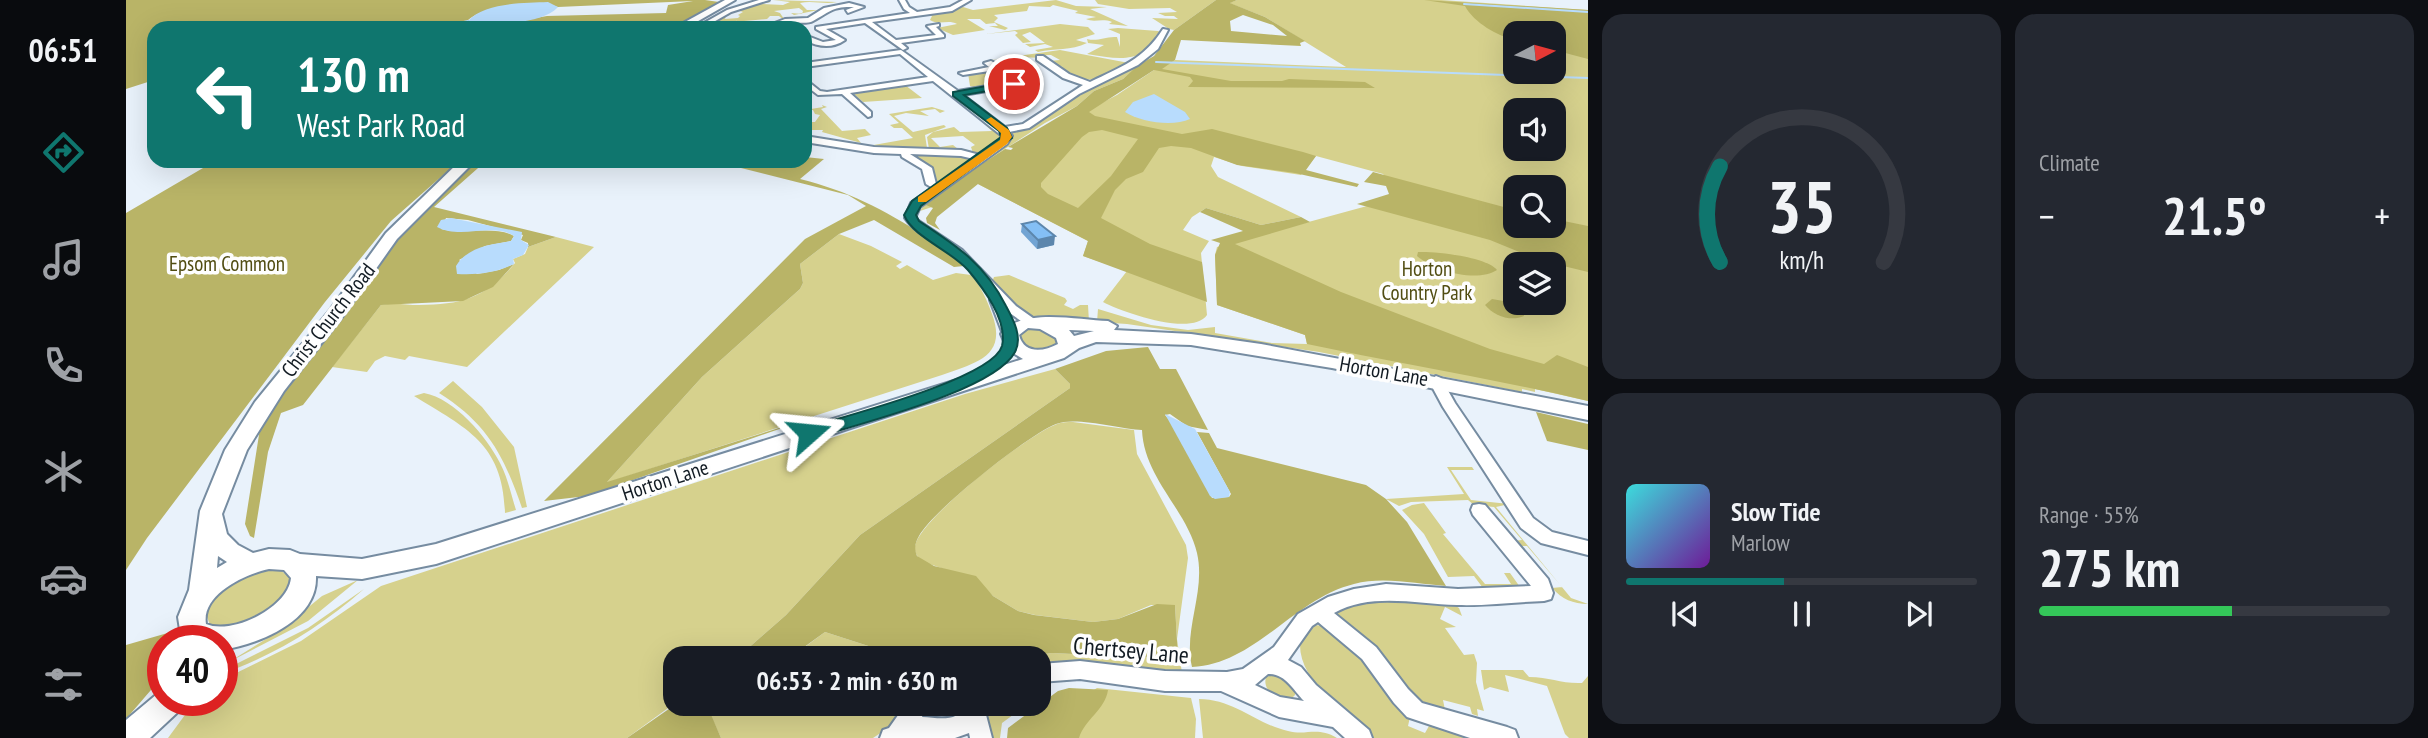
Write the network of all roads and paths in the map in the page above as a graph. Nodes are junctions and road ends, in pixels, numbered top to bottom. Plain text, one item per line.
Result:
1 (766, 0) edge
2 (902, 0) edge
3 (968, 0) edge
4 (730, 1) edge
5 (848, 11) dead end
6 (918, 14) junction
7 (810, 20) joint
8 (693, 21) edge
9 (710, 21) edge
10 (782, 21) edge
11 (812, 22) edge
12 (867, 22) junction
13 (818, 28) junction
14 (1165, 30) dead end
15 (812, 40) edge
16 (895, 42) junction
17 (901, 52) junction
18 (1040, 58) dead end
19 (812, 64) edge
20 (963, 73) dead end
21 (935, 78) junction
22 (1090, 85) junction
23 (812, 87) edge
24 (844, 92) junction
25 (956, 94) junction
26 (868, 114) dead end
27 (1003, 130) junction
28 (812, 140) edge
29 (905, 153) junction
30 (981, 158) junction
31 (461, 168) edge
32 (931, 184) dead end
33 (989, 286) junction
34 (1038, 323) junction
35 (1011, 337) junction
36 (1178, 338) junction
37 (1060, 352) junction
38 (1436, 381) junction
39 (965, 383) junction
40 (1588, 413) edge
41 (215, 499) junction
42 (1479, 510) dead end
43 (1588, 548) edge
44 (252, 563) junction
45 (297, 564) junction
46 (362, 569) junction
47 (299, 596) junction
48 (198, 603) junction
49 (1319, 612) junction
50 (194, 625) edge
51 (265, 627) junction
52 (238, 637) edge
53 (1291, 640) junction
54 (238, 646) edge
55 (1261, 668) junction
56 (1051, 672) edge
57 (1219, 682) junction
58 (1301, 682) junction
59 (1283, 707) junction
60 (911, 716) edge
61 (926, 716) edge
62 (969, 716) edge
63 (977, 716) edge
64 (944, 728) junction
65 (1356, 733) edge
66 (892, 737) edge
67 (969, 738) edge
68 (981, 738) edge
69 (1507, 738) edge

1 - 9 street
2 - 6 street
3 - 6 street
4 - 8 main road
5 - 7 street
6 - 12 street
6 - 16 street
7 - 10 street
11 - 13 street
12 - 13 street
12 - 16 street
13 - 15 street
14 - 22 street
16 - 17 street
17 - 19 street
17 - 21 street
18 - 22 street
20 - 25 street
21 - 24 street
21 - 25 street
22 - 27 street
23 - 24 street
24 - 26 street
25 - 27 street
27 - 30 street
28 - 29 street
29 - 30 street
29 - 32 street
30 - 33 street
31 - 41 main road, Christ Church Road
33 - 34 street
33 - 35 street
34 - 35 main road
34 - 36 main road, Horton Lane
34 - 37 main road
35 - 37 main road
35 - 39 main road, Horton Lane
36 - 37 street, Horton Lane
36 - 38 street, Horton Lane
37 - 39 main road, Horton Lane
38 - 40 main road, Horton Lane
38 - 43 street
39 - 46 main road, Horton Lane
41 - 44 main road, Christ Church Road
41 - 48 main road, Christ Church Road
42 - 49 street
44 - 45 main road, Horton Lane
44 - 48 main road
45 - 46 main road, Horton Lane
45 - 47 main road
46 - 47 main road, Horton Lane
47 - 51 main road, Horton Lane
48 - 50 main road, Christ Church Road
49 - 53 street
49 - 69 street
51 - 52 main road
51 - 54 main road
53 - 55 street
53 - 58 street
55 - 57 street, Chertsey Lane
55 - 58 street, Chertsey Lane
55 - 59 street
56 - 57 street, Chertsey Lane
57 - 59 street, Chertsey Lane
58 - 59 street
58 - 65 street, Chertsey Lane
59 - 65 street, Chertsey Lane
60 - 66 street
61 - 64 street
62 - 64 street
63 - 68 street
64 - 66 street
64 - 67 street

